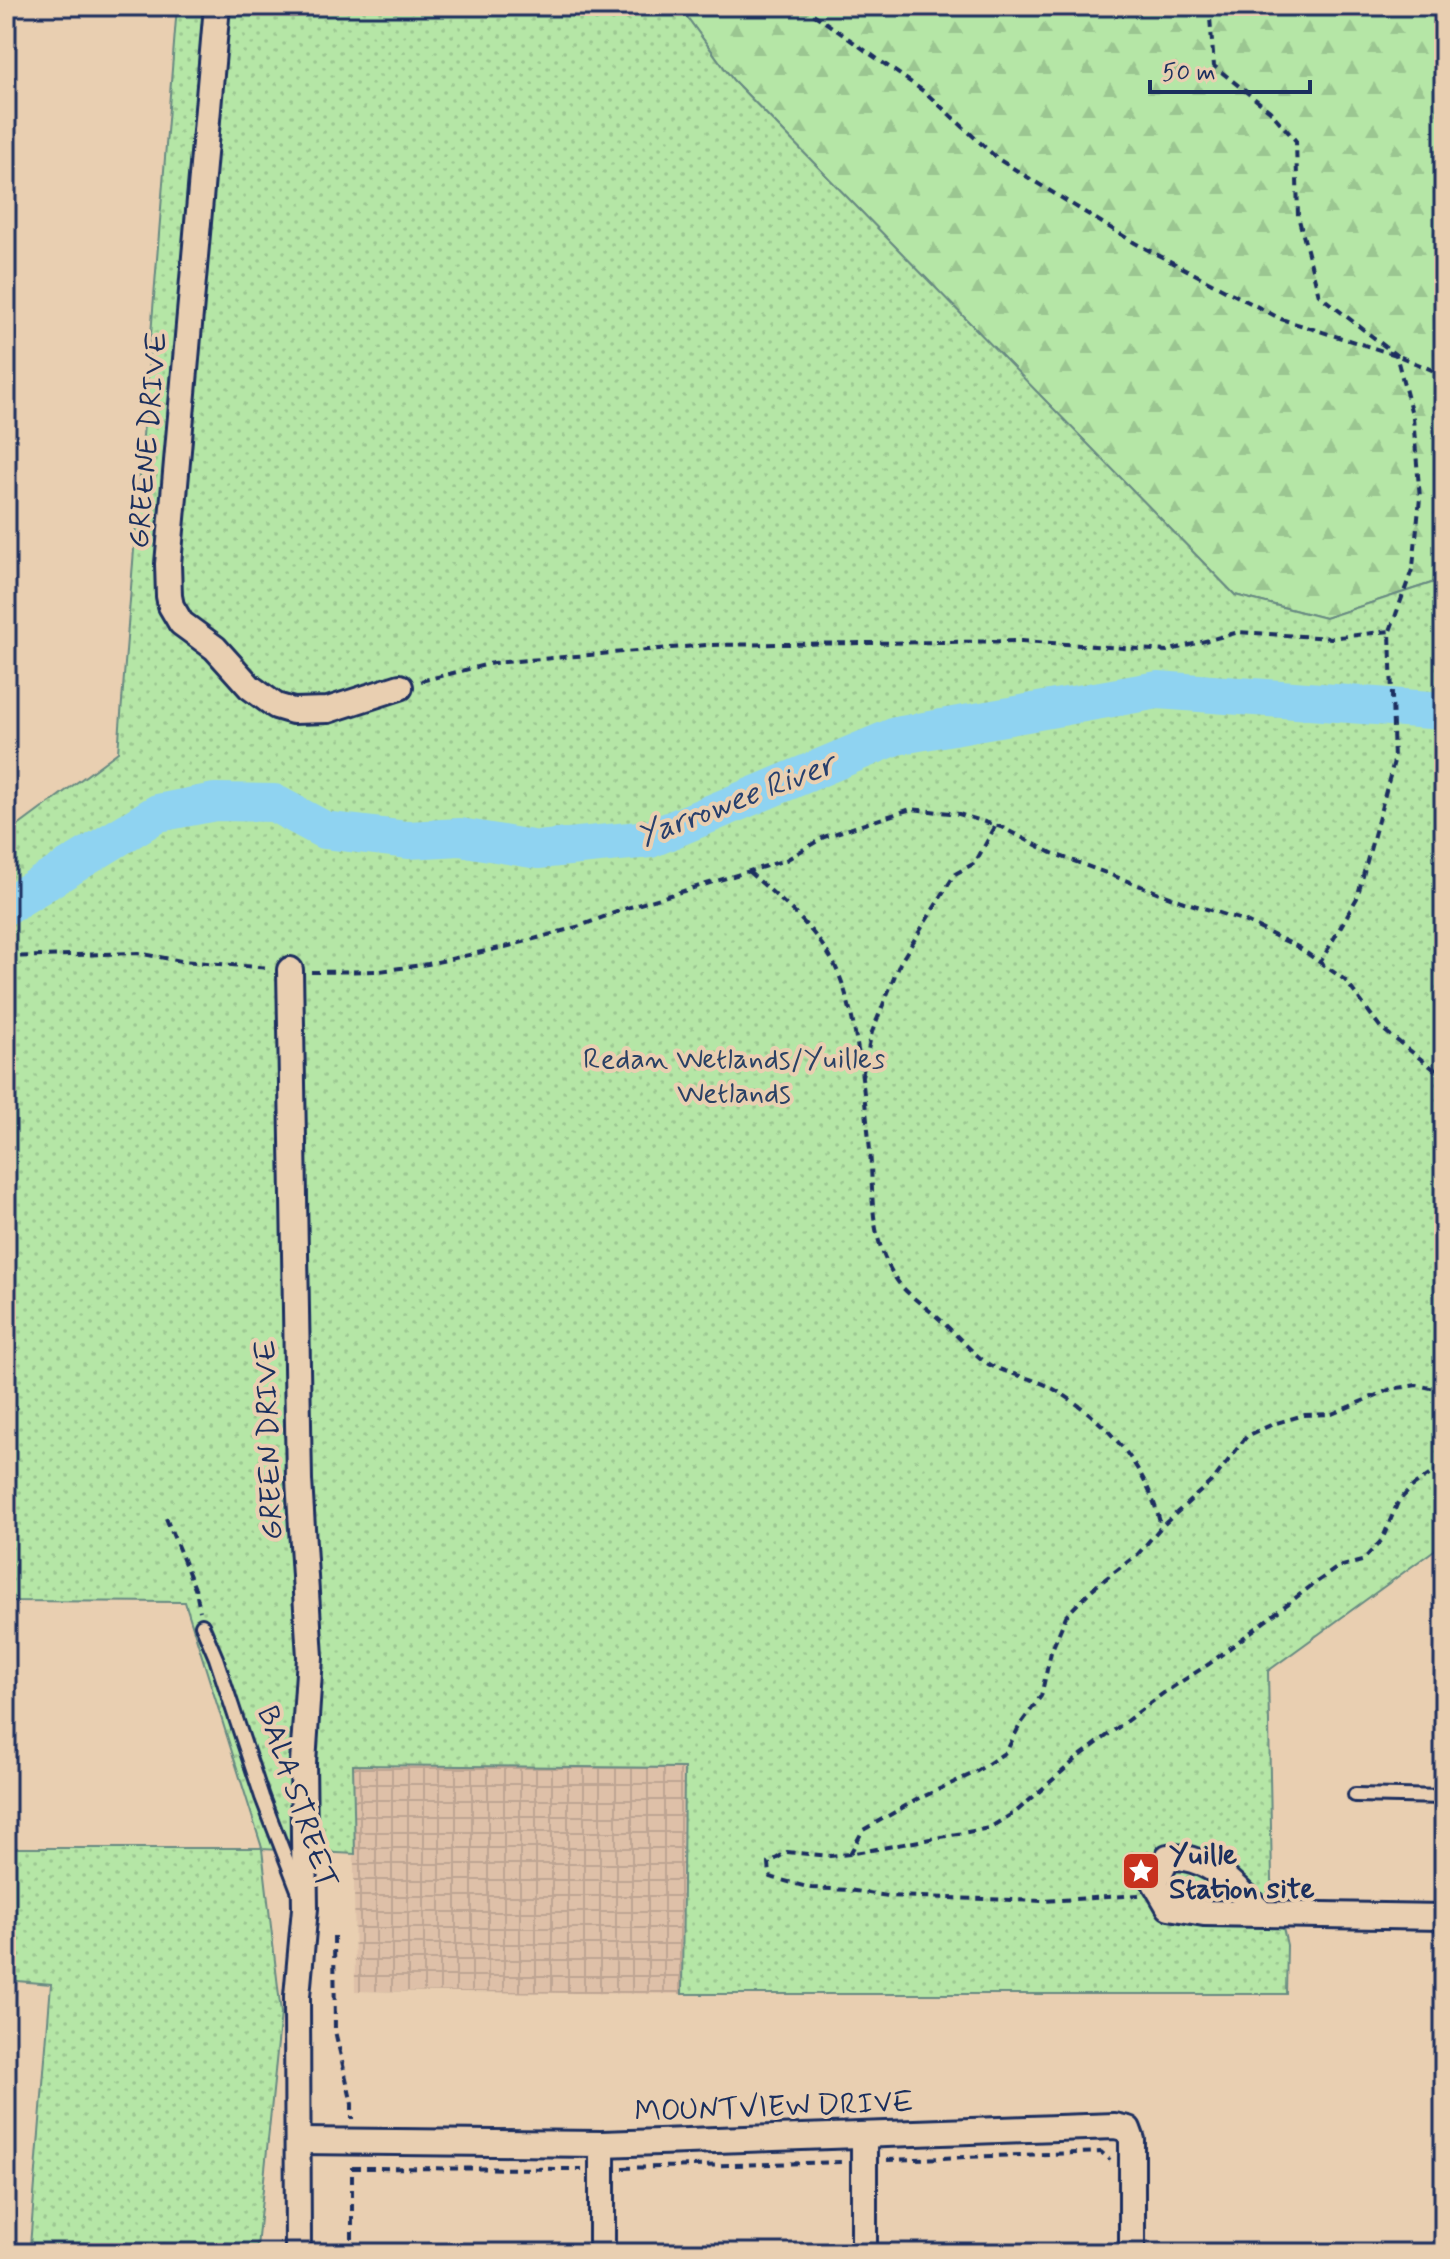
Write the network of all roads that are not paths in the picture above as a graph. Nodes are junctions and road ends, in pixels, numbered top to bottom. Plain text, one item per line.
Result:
1 (217, 6) edge
2 (400, 687) road end
3 (290, 970) road end
4 (202, 1625) road end
5 (1355, 1795) dead end
6 (1444, 1797) edge
7 (305, 1908) junction
8 (1263, 1914) junction
9 (1444, 1917) edge
10 (864, 2135) junction
11 (298, 2141) junction
12 (602, 2144) junction
13 (298, 2253) edge
14 (602, 2253) edge
15 (864, 2253) edge
16 (1132, 2253) edge

1 - 2 street, GREENE DRIVE
3 - 7 street, GREEN DRIVE
4 - 7 lane, BALA STREET
5 - 6 lane
7 - 11 street, BALA STREET
8 - 8 street
8 - 9 street
10 - 12 street, MOUNTVIEW DRIVE
10 - 15 street
10 - 16 street, MOUNTVIEW DRIVE
11 - 12 street, MOUNTVIEW DRIVE
11 - 13 street, BALA STREET
12 - 14 street

